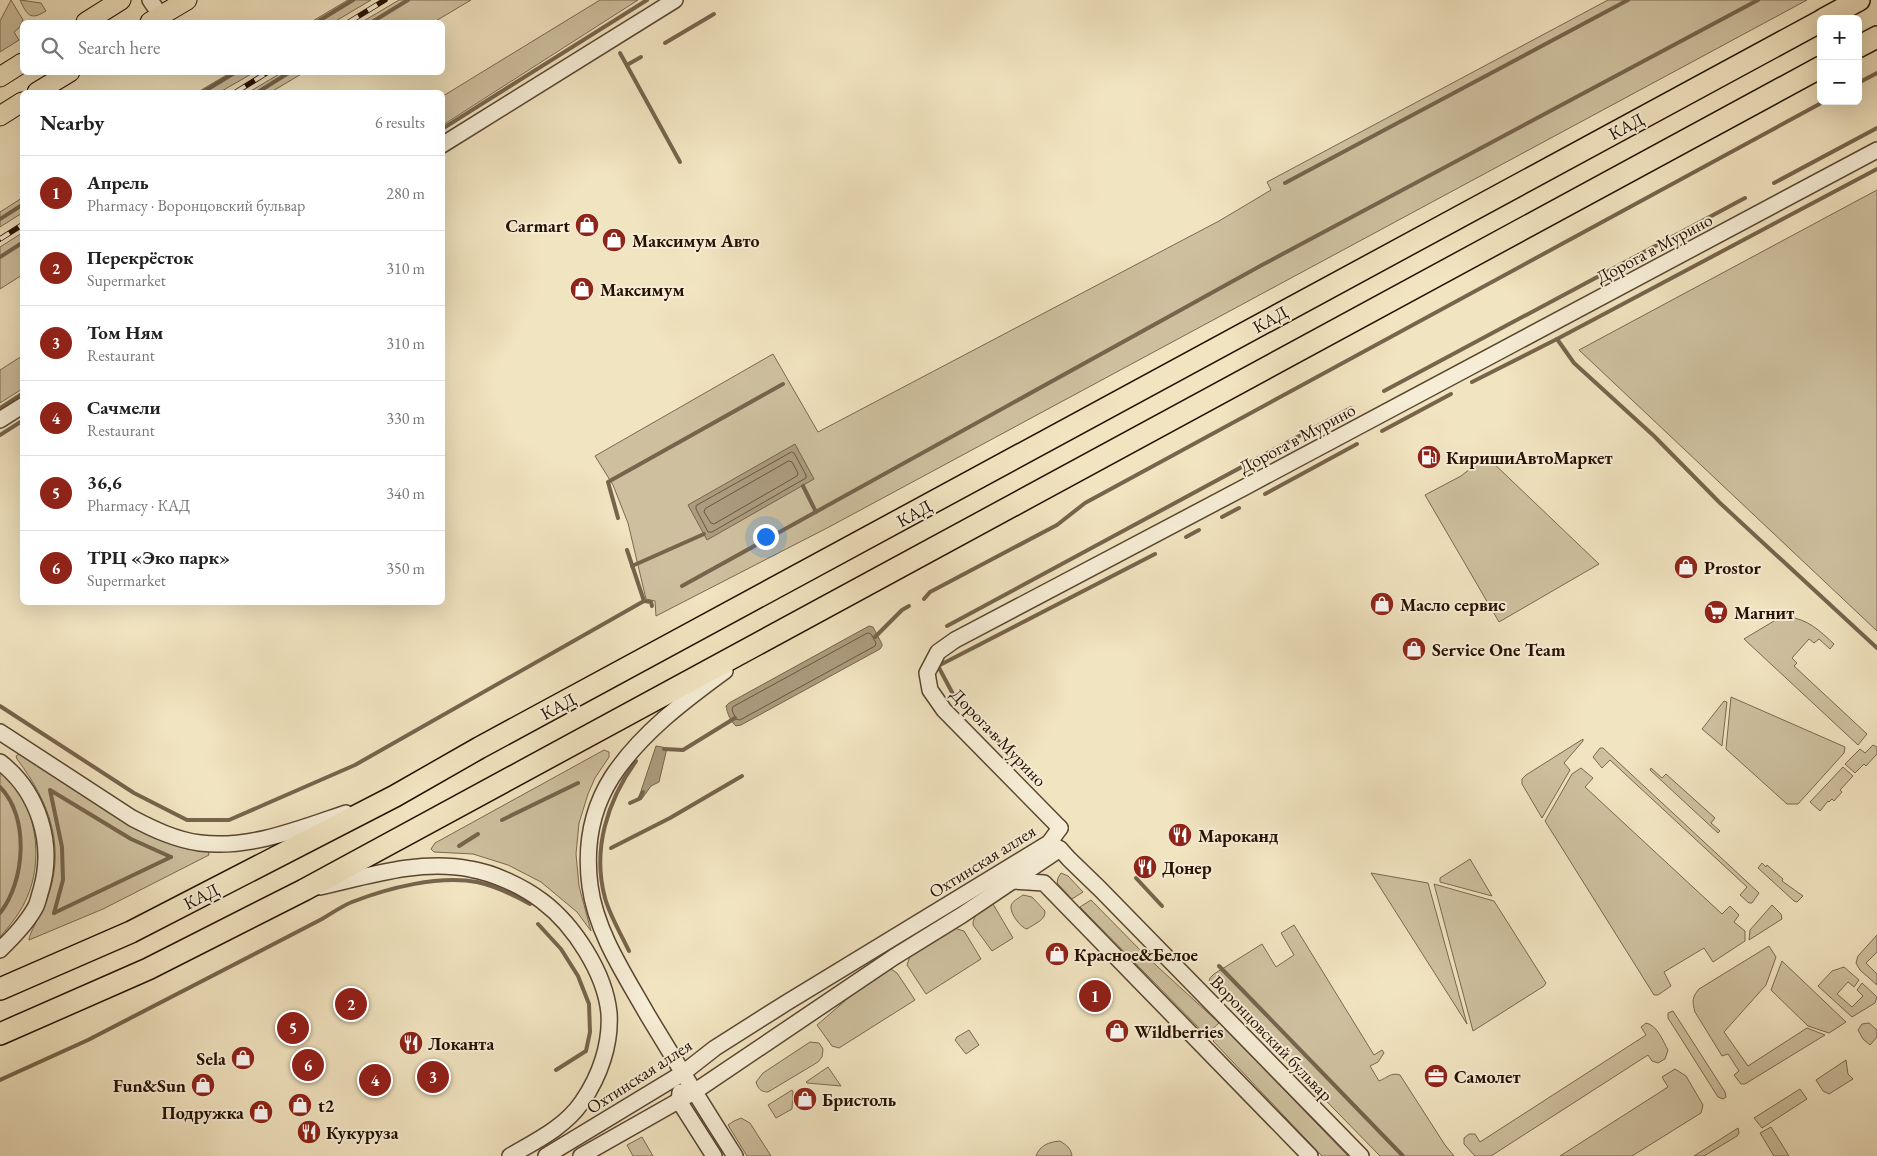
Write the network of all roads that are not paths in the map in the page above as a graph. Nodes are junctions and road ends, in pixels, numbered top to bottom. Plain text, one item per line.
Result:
1 (121, 0) edge
2 (150, 0) edge
3 (187, 0) edge
4 (675, 0) edge
5 (1859, 0) edge
6 (1831, 15) edge
7 (155, 19) edge
8 (89, 20) edge
9 (1817, 23) edge
10 (1877, 37) edge
11 (1862, 45) edge
12 (20, 64) edge
13 (1817, 69) edge
14 (65, 75) edge
15 (0, 77) edge
16 (40, 90) edge
17 (20, 103) edge
18 (0, 116) edge
19 (445, 142) edge
20 (1877, 150) edge
21 (20, 407) edge
22 (0, 420) edge
23 (772, 636) junction
24 (0, 732) edge
25 (0, 762) edge
26 (395, 796) junction
27 (1060, 828) joint
28 (1060, 850) junction
29 (1013, 881) junction
30 (1044, 883) junction
31 (304, 890) junction
32 (0, 950) edge
33 (0, 989) edge
34 (0, 1034) edge
35 (683, 1074) junction
36 (694, 1092) junction
37 (679, 1101) junction
38 (510, 1156) edge
39 (546, 1156) edge
40 (581, 1156) edge
41 (714, 1156) edge
42 (734, 1156) edge
43 (1310, 1156) edge
44 (1362, 1156) edge

1 - 8 main road
2 - 7 street
3 - 7 main road
4 - 19 street
5 - 6 highway
9 - 26 highway, КАД
10 - 11 highway
12 - 15 main road
13 - 23 highway
14 - 16 main road
17 - 18 main road
20 - 27 street, Дорога в Мурино
21 - 22 street
23 - 31 highway
23 - 35 street
24 - 26 street
25 - 32 street
26 - 33 highway, КАД
27 - 28 street, Охтинская аллея
28 - 29 street, Охтинская аллея
28 - 30 street
28 - 35 street, Охтинская аллея
28 - 44 street, Воронцовский бульвар
29 - 30 street
29 - 36 street, Охтинская аллея
30 - 43 street
31 - 34 highway
31 - 38 street
35 - 36 street
35 - 37 street
35 - 39 street, Охтинская аллея
36 - 37 street, Охтинская аллея
36 - 42 street
37 - 40 street, Охтинская аллея
37 - 41 street

